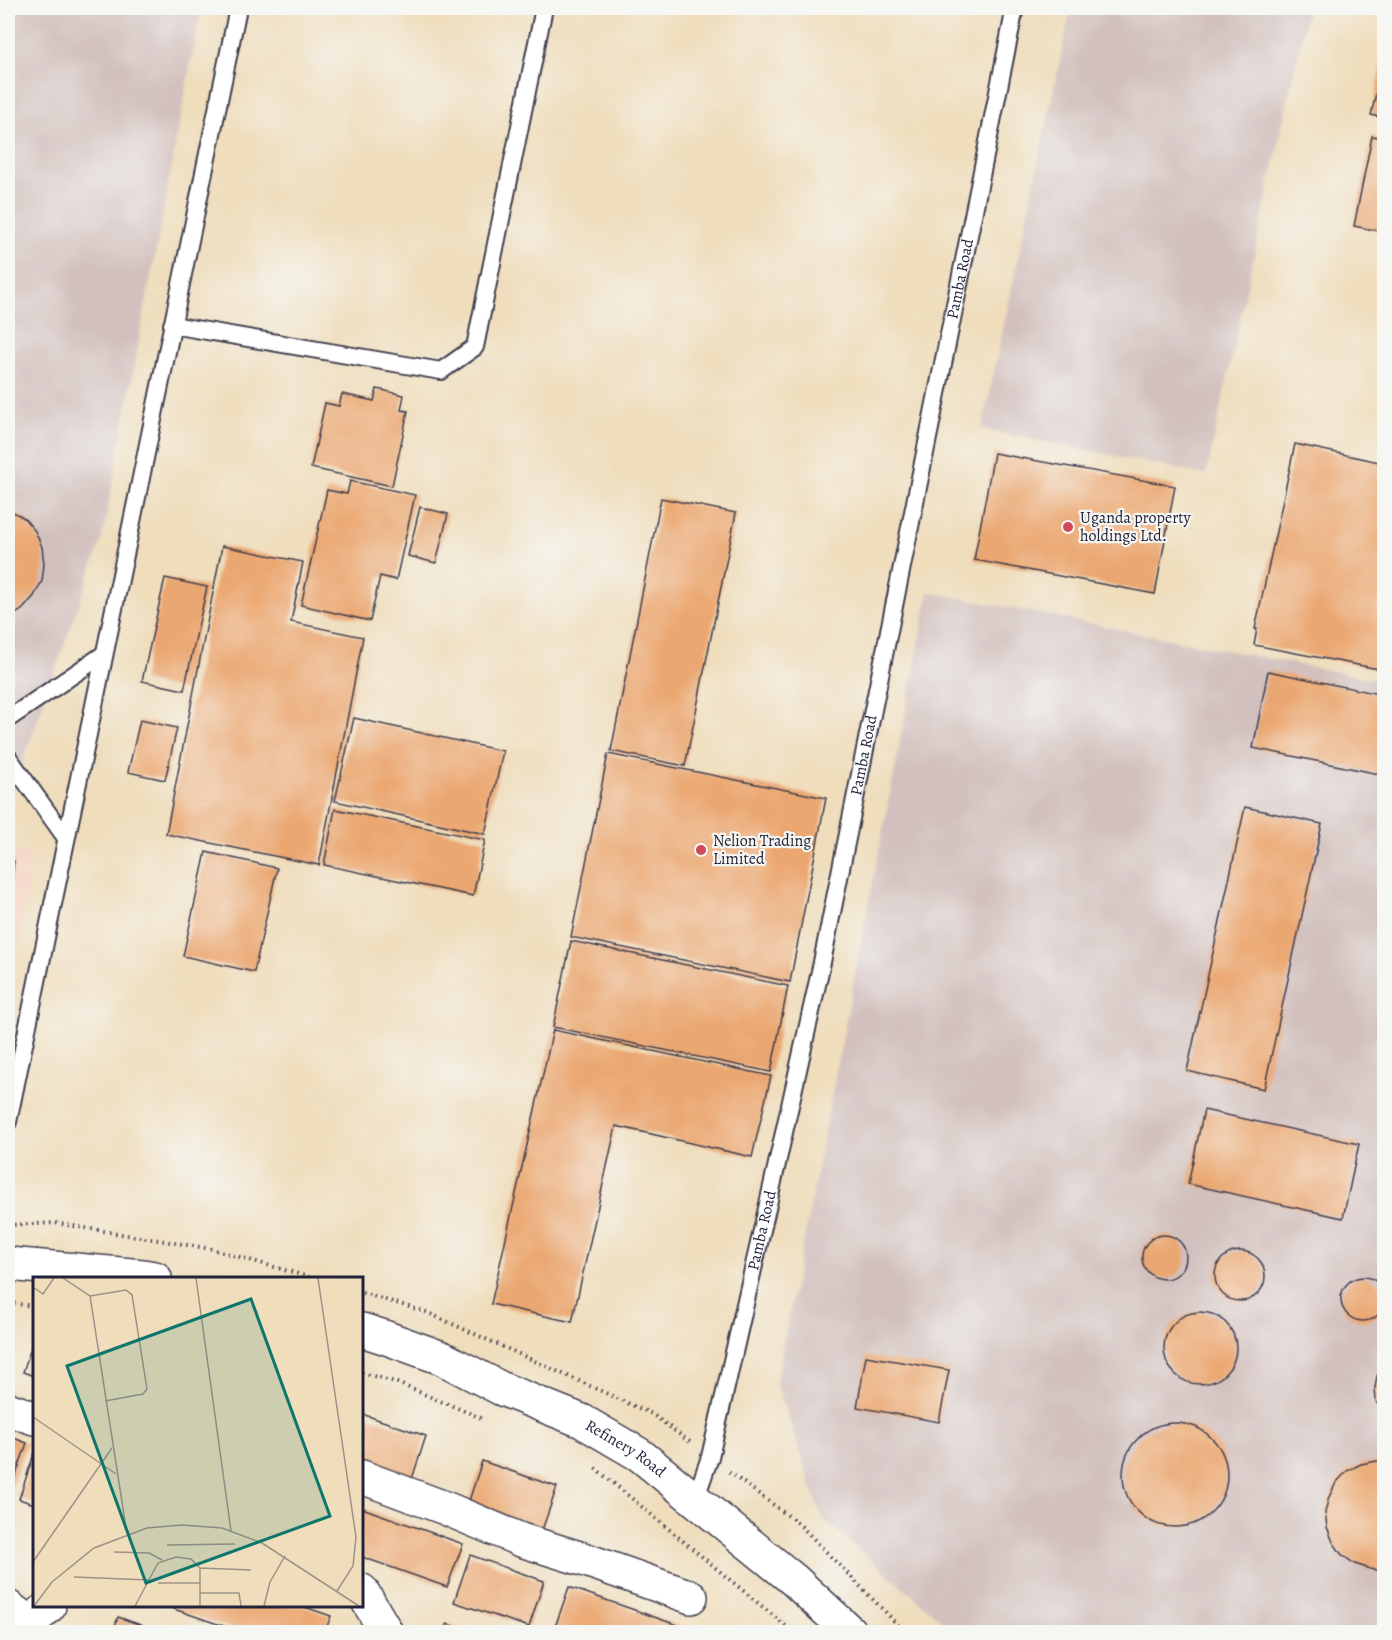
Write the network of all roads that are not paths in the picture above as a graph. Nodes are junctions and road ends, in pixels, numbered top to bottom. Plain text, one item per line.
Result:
1 (238, 8) edge
2 (543, 8) edge
3 (1016, 8) edge
4 (172, 325) junction
5 (104, 654) junction
6 (8, 719) edge
7 (8, 757) edge
8 (66, 838) junction
9 (8, 1122) edge
10 (8, 1264) edge
11 (149, 1277) edge
12 (363, 1330) edge
13 (8, 1409) edge
14 (33, 1418) edge
15 (363, 1477) edge
16 (695, 1500) junction
17 (363, 1593) edge
18 (691, 1597) dead end
19 (386, 1632) edge
20 (850, 1632) edge

1 - 4 lane
2 - 4 lane
3 - 16 lane, Pamba Road
4 - 5 lane
5 - 6 lane
5 - 8 lane
7 - 8 lane
8 - 9 lane
10 - 11 main road
12 - 16 main road, Refinery Road
13 - 14 main road
15 - 18 main road
16 - 20 main road, Refinery Road
17 - 19 main road

